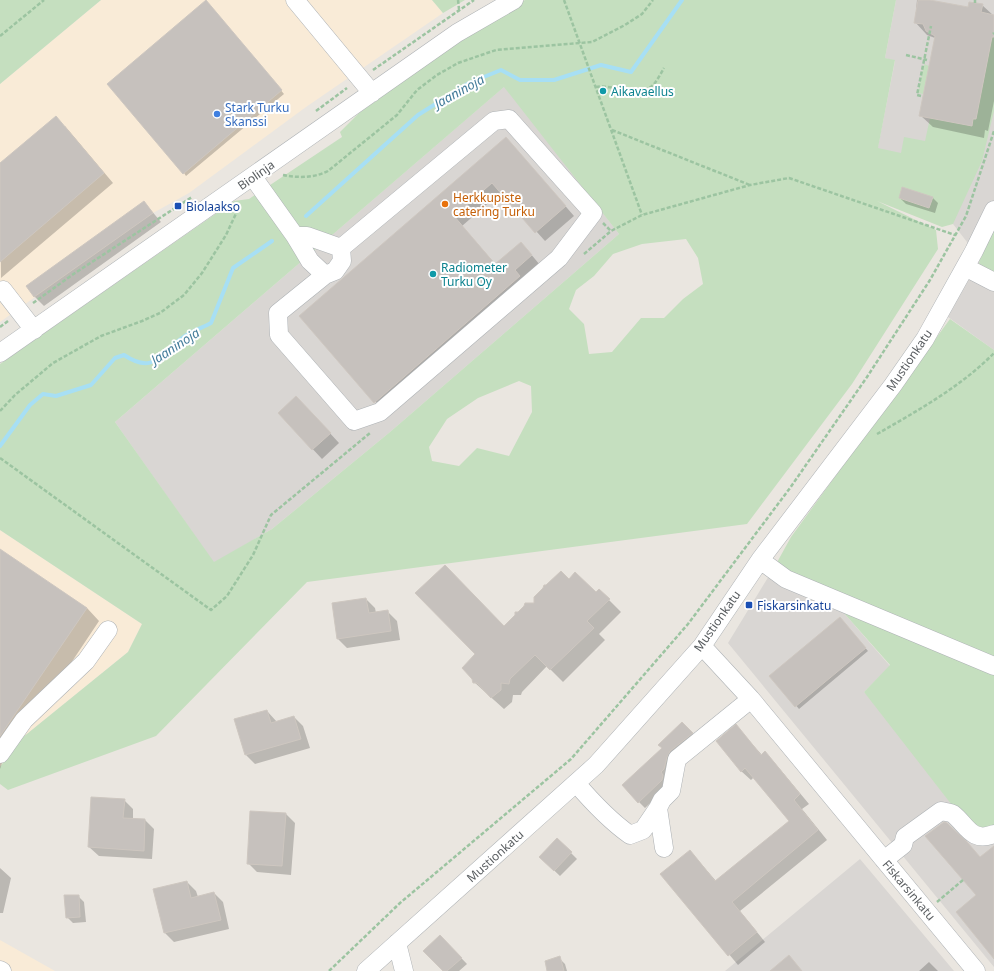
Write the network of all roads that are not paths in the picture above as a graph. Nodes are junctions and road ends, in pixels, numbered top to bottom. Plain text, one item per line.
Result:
1 (295, 0) edge
2 (514, 0) edge
3 (372, 93) junction
4 (253, 176) junction
5 (994, 210) edge
6 (295, 236) junction
7 (341, 248) junction
8 (965, 267) junction
9 (325, 275) junction
10 (994, 282) edge
11 (3, 290) dead end
12 (34, 330) junction
13 (0, 353) edge
14 (760, 560) junction
15 (108, 630) dead end
16 (702, 646) junction
17 (994, 666) edge
18 (751, 699) junction
19 (0, 754) edge
20 (576, 783) junction
21 (658, 808) junction
22 (994, 834) edge
23 (664, 848) dead end
24 (884, 860) junction
25 (397, 943) junction
26 (366, 971) edge
27 (404, 971) edge
28 (976, 971) edge

1 - 3 street
2 - 3 street, Biolinja
3 - 4 street, Biolinja
4 - 6 street
4 - 12 street, Biolinja
5 - 8 street, Mustionkatu
6 - 7 street
6 - 9 street
7 - 9 street
7 - 9 street
8 - 10 street
8 - 14 street, Mustionkatu
11 - 12 street
12 - 13 street, Biolinja
14 - 16 street, Mustionkatu
14 - 17 street
15 - 19 street
16 - 18 street, Fiskarsinkatu
16 - 20 street, Mustionkatu
18 - 21 street
18 - 24 street, Fiskarsinkatu
20 - 21 street
20 - 25 street, Mustionkatu
21 - 23 street
22 - 24 street
24 - 28 street, Fiskarsinkatu
25 - 26 street, Mustionkatu
25 - 27 street

